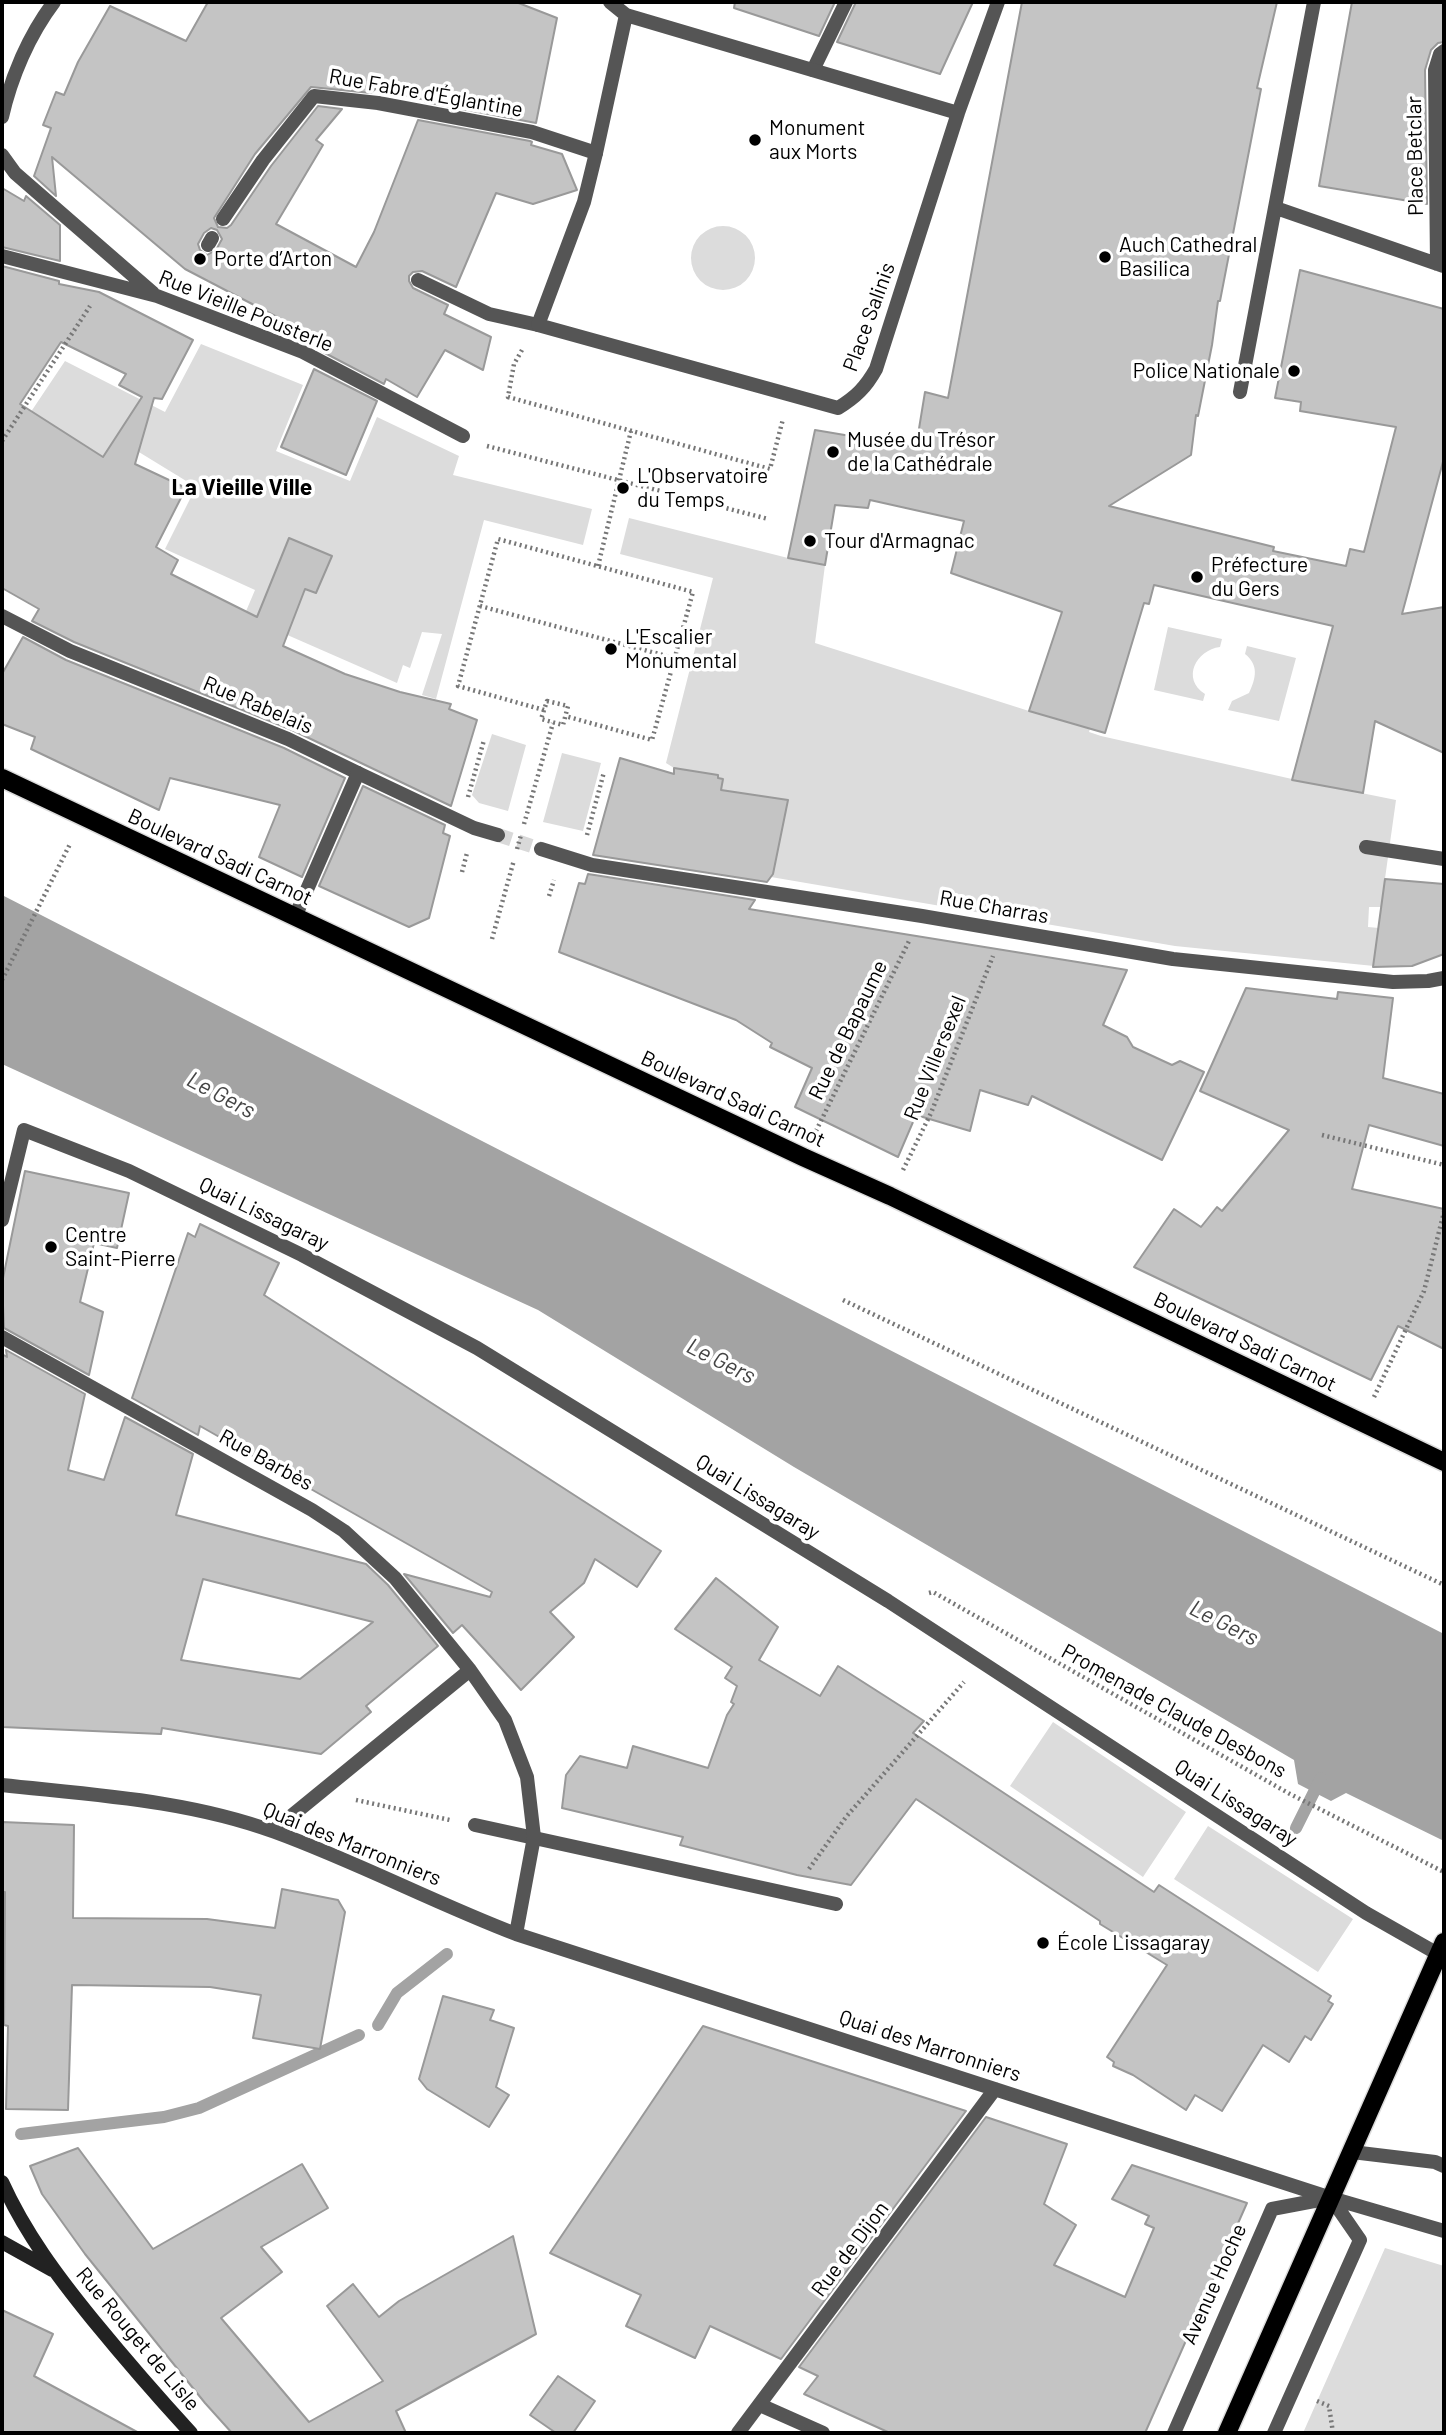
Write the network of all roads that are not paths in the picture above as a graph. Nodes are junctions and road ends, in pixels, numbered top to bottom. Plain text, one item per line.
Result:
1 (54, 2) edge
2 (610, 2) edge
3 (846, 2) edge
4 (998, 2) edge
5 (1314, 2) edge
6 (626, 15) junction
7 (1444, 51) edge
8 (813, 71) junction
9 (958, 113) junction
10 (2, 117) edge
11 (596, 153) junction
12 (2, 155) edge
13 (1276, 208) junction
14 (223, 219) dead end
15 (2, 256) edge
16 (1441, 265) edge
17 (418, 280) dead end
18 (157, 296) junction
19 (538, 325) junction
20 (1240, 392) dead end
21 (464, 436) road end
22 (2, 616) edge
23 (358, 774) junction
24 (2, 778) edge
25 (498, 835) tunnel mouth
26 (1366, 846) dead end
27 (541, 849) tunnel mouth
28 (1444, 859) edge
29 (295, 917) junction
30 (1444, 978) edge
31 (2, 1220) edge
32 (2, 1336) edge
33 (1444, 1462) edge
34 (470, 1670) junction
35 (2, 1785) edge
36 (475, 1825) road end
37 (273, 1831) junction
38 (534, 1837) junction
39 (836, 1904) dead end
40 (516, 1934) junction
41 (1441, 1948) edge
42 (995, 2089) junction
43 (1352, 2152) junction
44 (1444, 2166) edge
45 (2, 2182) edge
46 (1331, 2198) junction
47 (1444, 2231) edge
48 (2, 2242) edge
49 (54, 2271) junction
50 (760, 2405) junction
51 (191, 2433) edge
52 (738, 2433) edge
53 (823, 2433) edge
54 (1174, 2433) edge
55 (1227, 2433) edge
56 (1274, 2433) edge

1 - 10 street
2 - 6 street
3 - 8 street
4 - 9 street
5 - 13 street
6 - 8 street
6 - 11 street
7 - 16 street, Place Betclar
8 - 9 street
9 - 19 street, Place Salinis
11 - 14 street, Rue Fabre d'Églantine
11 - 19 street
12 - 18 street
13 - 16 street, Place Betclar
13 - 20 street
15 - 18 street, Rue Vieille Pousterle
17 - 19 street, Place Salinis
18 - 21 street, Rue Vieille Pousterle
22 - 23 street, Rue Rabelais
23 - 25 street, Rue Rabelais
23 - 29 street
24 - 29 main road, Boulevard Sadi Carnot
26 - 28 street
27 - 30 street, Rue Charras
29 - 33 main road, Boulevard Sadi Carnot
31 - 41 street, Quai Lissagaray
32 - 34 street, Rue Barbès
34 - 37 street
34 - 38 street, Rue Barbès
35 - 37 street, Quai des Marronniers
36 - 38 street
37 - 40 street, Quai des Marronniers
38 - 39 street
38 - 40 street
40 - 42 street, Quai des Marronniers
41 - 43 main road
42 - 46 street, Quai des Marronniers
42 - 50 street, Rue de Dijon
43 - 44 street
43 - 46 main road
45 - 49 main road, Rue Rouget de Lisle
46 - 47 street, Quai des Marronniers
46 - 54 street, Avenue Hoche
46 - 55 main road
46 - 56 street
48 - 49 main road
49 - 51 main road, Rue Rouget de Lisle
50 - 52 street, Rue de Dijon
50 - 53 street

